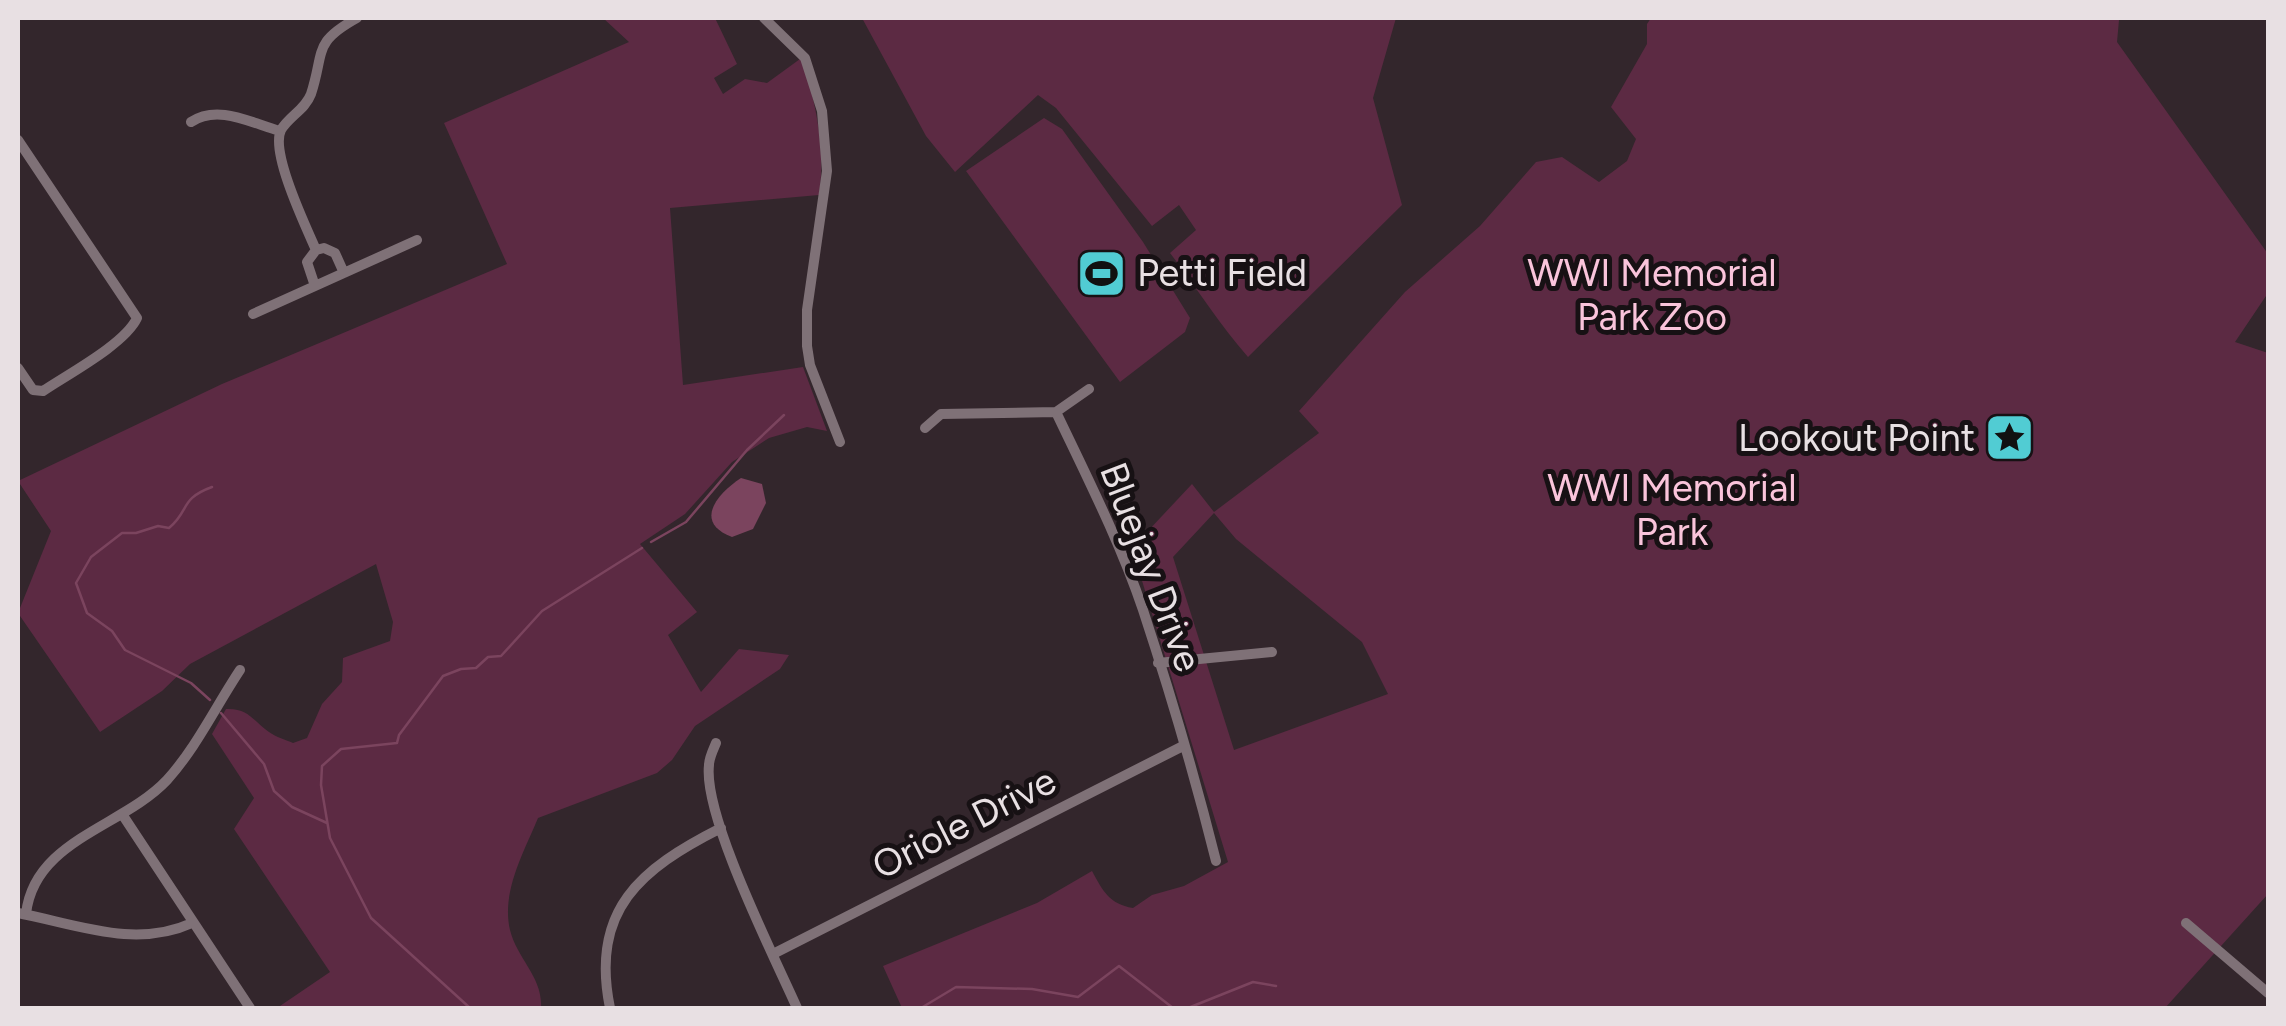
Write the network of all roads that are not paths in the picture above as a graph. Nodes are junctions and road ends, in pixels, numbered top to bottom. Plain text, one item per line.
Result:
1 (357, 18) edge
2 (764, 18) edge
3 (190, 122) dead end
4 (280, 132) junction
5 (18, 140) edge
6 (417, 240) dead end
7 (316, 250) junction
8 (344, 273) junction
9 (314, 286) junction
10 (252, 314) dead end
11 (18, 368) edge
12 (1089, 389) dead end
13 (1056, 412) junction
14 (926, 428) dead end
15 (840, 442) dead end
16 (1272, 652) dead end
17 (1158, 662) junction
18 (240, 670) dead end
19 (716, 742) dead end
20 (1183, 746) junction
21 (122, 814) junction
22 (722, 828) junction
23 (1216, 861) dead end
24 (22, 914) edge
25 (192, 923) junction
26 (2186, 923) dead end
27 (773, 954) junction
28 (2268, 993) edge
29 (250, 1008) edge
30 (610, 1008) edge
31 (797, 1008) edge

1 - 4 street
2 - 15 street
3 - 4 street
4 - 7 street
5 - 11 street
6 - 8 street
7 - 8 street
7 - 9 street
8 - 9 street
9 - 10 street
12 - 13 street
13 - 14 street
13 - 17 street, Bluejay Drive
16 - 17 street
17 - 20 street, Bluejay Drive
18 - 21 street
19 - 22 street
20 - 23 street, Bluejay Drive
20 - 27 street, Oriole Drive
21 - 24 street
21 - 25 street
22 - 27 street
22 - 30 street
24 - 25 street
25 - 29 street
26 - 28 street
27 - 31 street

